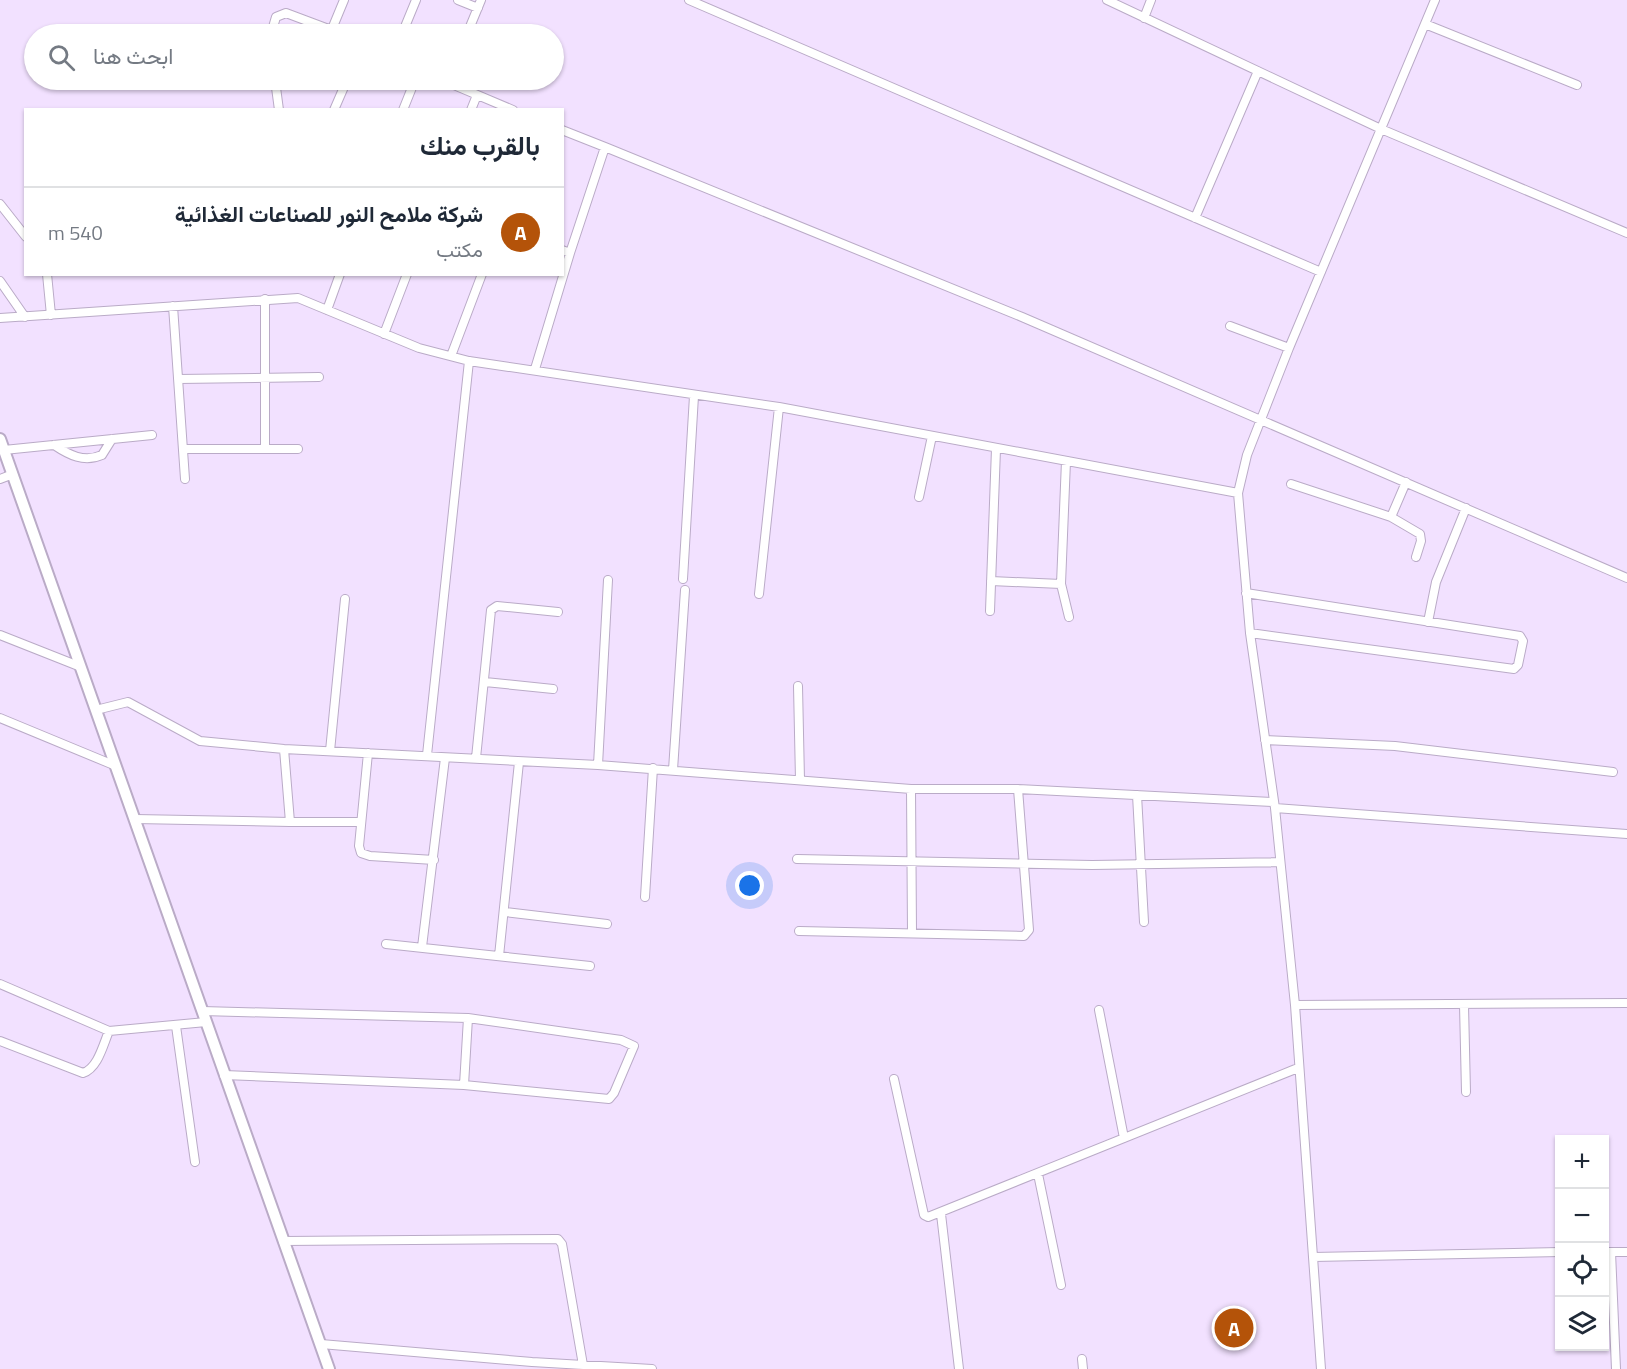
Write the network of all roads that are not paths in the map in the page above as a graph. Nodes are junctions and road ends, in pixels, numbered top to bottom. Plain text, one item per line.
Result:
1 (344, 0) edge
2 (416, 0) edge
3 (458, 0) edge
4 (689, 0) edge
5 (1107, 0) edge
6 (1151, 0) edge
7 (1435, 0) edge
8 (480, 4) edge
9 (1144, 18) junction
10 (274, 24) edge
11 (318, 24) edge
12 (334, 24) edge
13 (406, 24) edge
14 (471, 24) edge
15 (1425, 24) junction
16 (1258, 71) junction
17 (1577, 85) dead end
18 (276, 90) edge
19 (343, 90) edge
20 (411, 90) edge
21 (467, 90) edge
22 (477, 95) junction
23 (279, 108) edge
24 (335, 108) edge
25 (404, 108) edge
26 (472, 108) edge
27 (508, 108) edge
28 (1381, 129) junction
29 (564, 131) edge
30 (605, 147) junction
31 (0, 204) edge
32 (1195, 218) junction
33 (1627, 233) edge
34 (24, 234) edge
35 (566, 252) edge
36 (1321, 272) junction
37 (47, 276) edge
38 (339, 276) edge
39 (406, 276) edge
40 (481, 276) edge
41 (560, 276) edge
42 (0, 281) edge
43 (265, 299) junction
44 (173, 306) junction
45 (327, 310) junction
46 (51, 315) junction
47 (25, 317) junction
48 (0, 318) edge
49 (1230, 326) dead end
50 (384, 334) junction
51 (1289, 348) junction
52 (451, 356) junction
53 (469, 361) junction
54 (535, 369) junction
55 (265, 376) junction
56 (319, 377) dead end
57 (178, 379) junction
58 (694, 396) junction
59 (779, 407) junction
60 (1262, 420) junction
61 (152, 435) dead end
62 (932, 436) junction
63 (0, 438) edge
64 (112, 439) junction
65 (54, 445) junction
66 (183, 449) junction
67 (265, 449) junction
68 (298, 449) dead end
69 (996, 449) junction
70 (4, 450) junction
71 (1066, 460) junction
72 (12, 474) junction
73 (0, 479) edge
74 (185, 479) dead end
75 (1406, 482) junction
76 (1291, 484) dead end
77 (1238, 493) junction
78 (919, 497) dead end
79 (1466, 508) junction
80 (1391, 517) junction
81 (1416, 557) dead end
82 (1627, 578) edge
83 (683, 579) dead end
84 (608, 580) dead end
85 (991, 581) junction
86 (1061, 584) junction
87 (686, 590) dead end
88 (1246, 593) junction
89 (759, 594) dead end
90 (345, 599) dead end
91 (990, 611) dead end
92 (558, 612) dead end
93 (1069, 617) dead end
94 (1428, 622) junction
95 (1250, 633) junction
96 (0, 635) edge
97 (81, 667) junction
98 (485, 682) junction
99 (798, 686) dead end
100 (553, 689) dead end
101 (96, 710) junction
102 (0, 718) edge
103 (1265, 740) junction
104 (284, 749) junction
105 (330, 751) junction
106 (368, 753) junction
107 (427, 755) junction
108 (445, 758) junction
109 (476, 758) junction
110 (519, 762) junction
111 (598, 765) junction
112 (116, 766) junction
113 (653, 768) junction
114 (673, 770) junction
115 (1613, 772) dead end
116 (800, 780) junction
117 (911, 789) junction
118 (1018, 789) junction
119 (1137, 795) junction
120 (1274, 805) junction
121 (135, 819) junction
122 (290, 822) junction
123 (361, 822) junction
124 (1627, 834) edge
125 (797, 859) dead end
126 (434, 860) junction
127 (912, 861) junction
128 (1280, 862) junction
129 (1025, 863) junction
130 (1140, 864) junction
131 (645, 897) dead end
132 (505, 912) junction
133 (1144, 922) dead end
134 (607, 924) dead end
135 (799, 931) dead end
136 (912, 933) junction
137 (386, 944) dead end
138 (422, 948) junction
139 (500, 956) junction
140 (590, 966) dead end
141 (0, 984) edge
142 (1627, 1003) edge
143 (1295, 1005) junction
144 (1464, 1005) junction
145 (1099, 1010) dead end
146 (204, 1016) junction
147 (468, 1018) junction
148 (176, 1026) junction
149 (109, 1030) junction
150 (0, 1041) edge
151 (1298, 1068) junction
152 (224, 1075) junction
153 (894, 1079) dead end
154 (464, 1085) junction
155 (1466, 1092) dead end
156 (1124, 1138) junction
157 (195, 1162) dead end
158 (1038, 1174) junction
159 (941, 1214) junction
160 (283, 1241) junction
161 (1555, 1252) edge
162 (1609, 1252) edge
163 (1627, 1252) edge
164 (1313, 1257) junction
165 (1609, 1267) edge
166 (1061, 1285) dead end
167 (321, 1344) junction
168 (1082, 1359) dead end
169 (583, 1365) junction
170 (329, 1369) edge
171 (652, 1369) edge
172 (959, 1369) edge
173 (1083, 1369) edge
174 (1321, 1369) edge
175 (1616, 1369) edge

1 - 12 street
2 - 13 street
3 - 8 street
4 - 32 street
5 - 9 street
6 - 9 street
7 - 15 street
8 - 14 street
9 - 16 street
10 - 11 street
15 - 17 street
15 - 28 street
16 - 28 street
16 - 32 street
18 - 23 street
19 - 24 street
20 - 25 street
21 - 22 street
22 - 26 street
22 - 27 street
28 - 33 street
28 - 36 street
29 - 30 street
30 - 35 street
30 - 60 street
31 - 34 street
32 - 36 street
36 - 51 street
37 - 46 street
38 - 45 street
39 - 50 street
40 - 52 street
41 - 54 street
42 - 47 street
43 - 44 street
43 - 45 street
43 - 55 street
44 - 46 street
44 - 57 street
45 - 50 street
46 - 47 street
47 - 48 street
49 - 51 street
50 - 52 street
51 - 60 street
52 - 53 street
53 - 54 street
53 - 107 street
54 - 58 street
55 - 56 street
55 - 57 street
55 - 67 street
57 - 66 street
58 - 59 street
58 - 83 street
59 - 62 street
59 - 89 street
60 - 75 street
60 - 77 street
61 - 64 street
62 - 69 street
62 - 78 street
63 - 70 main road
64 - 65 street
64 - 65 street
65 - 70 street
66 - 67 street
66 - 74 street
67 - 68 street
69 - 71 street
69 - 85 street
70 - 72 main road
71 - 77 street
71 - 86 street
72 - 73 street
72 - 97 main road
75 - 79 street
75 - 80 street
76 - 80 street
77 - 88 street
79 - 82 street
79 - 94 street
80 - 81 street
84 - 111 street
85 - 86 street
85 - 91 street
86 - 93 street
87 - 114 street
88 - 94 street
88 - 95 street
90 - 105 street
92 - 98 street
94 - 95 street
95 - 103 street
96 - 97 street
97 - 101 main road
98 - 100 street
98 - 109 street
99 - 116 street
101 - 104 street
101 - 112 main road
102 - 112 street
103 - 115 street
103 - 120 street
104 - 105 street
104 - 122 street
105 - 106 street
106 - 107 street
106 - 123 street
107 - 108 street
108 - 109 street
108 - 126 street
109 - 110 street
110 - 111 street
110 - 132 street
111 - 113 street
112 - 121 main road
113 - 114 street
113 - 131 street
114 - 116 street
116 - 117 street
117 - 118 street
117 - 127 street
118 - 119 street
118 - 129 street
119 - 120 street
119 - 130 street
120 - 124 street
120 - 128 street
121 - 122 street
121 - 146 main road
122 - 123 street
123 - 126 street
125 - 127 street
126 - 138 street
127 - 129 street
127 - 136 street
128 - 130 street
128 - 143 street
129 - 130 street
129 - 136 street
130 - 133 street
132 - 134 street
132 - 139 street
135 - 136 street
137 - 138 street
138 - 139 street
139 - 140 street
141 - 149 street
142 - 144 street
143 - 144 street
143 - 151 street
144 - 155 street
145 - 156 street
146 - 147 street
146 - 148 street
146 - 152 main road
147 - 154 street
147 - 154 street
148 - 149 street
148 - 157 street
149 - 150 street
151 - 156 street
151 - 164 street
152 - 154 street
152 - 160 main road
153 - 159 street
156 - 158 street
158 - 159 street
158 - 166 street
159 - 172 street
160 - 167 main road
160 - 169 street
161 - 164 street
162 - 163 street
164 - 174 street
165 - 175 street
167 - 169 street
167 - 170 main road
168 - 173 street
169 - 171 street

